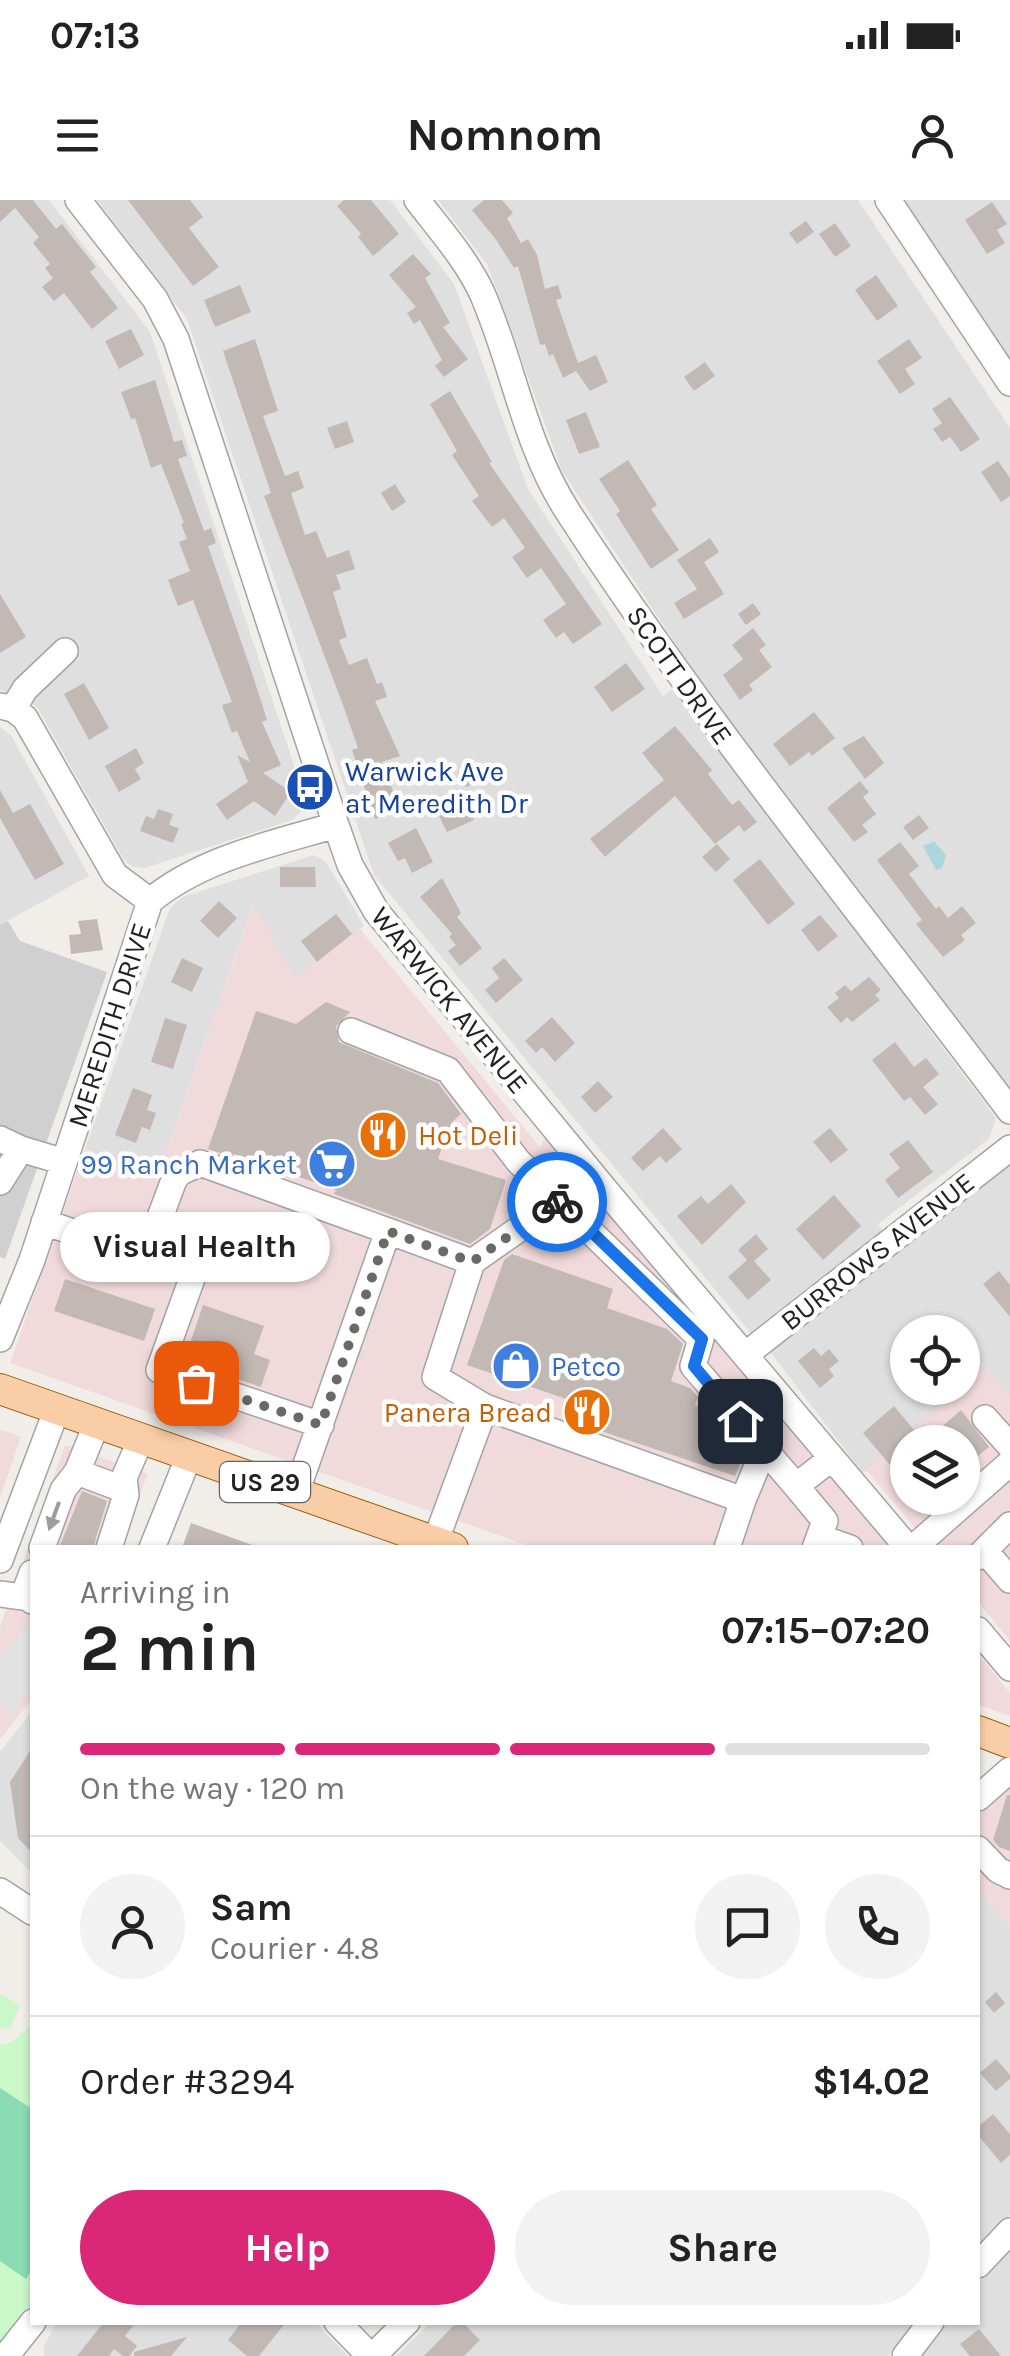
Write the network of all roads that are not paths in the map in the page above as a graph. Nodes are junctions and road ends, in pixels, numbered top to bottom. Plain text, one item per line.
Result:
1 (78, 200) edge
2 (417, 200) edge
3 (888, 200) edge
4 (1010, 383) edge
5 (64, 651) dead end
6 (6, 707) edge
7 (336, 826) junction
8 (150, 901) junction
9 (352, 1031) dead end
10 (1010, 1111) edge
11 (10, 1144) edge
12 (1010, 1148) edge
13 (64, 1162) junction
14 (0, 1182) edge
15 (559, 1200) junction
16 (44, 1222) junction
17 (388, 1231) junction
18 (145, 1257) junction
19 (472, 1262) junction
20 (0, 1339) edge
21 (744, 1355) junction
22 (0, 1389) edge
23 (485, 1407) junction
24 (57, 1409) junction
25 (985, 1418) dead end
26 (97, 1423) junction
27 (321, 1425) junction
28 (141, 1439) junction
29 (1010, 1446) edge
30 (764, 1449) junction
31 (189, 1456) junction
32 (832, 1458) junction
33 (1010, 1463) edge
34 (77, 1472) junction
35 (796, 1486) junction
36 (125, 1490) junction
37 (296, 1493) junction
38 (743, 1500) junction
39 (1010, 1525) edge
40 (817, 1542) edge
41 (43, 1545) edge
42 (110, 1545) edge
43 (153, 1545) edge
44 (440, 1545) edge
45 (728, 1545) edge
46 (908, 1545) edge
47 (914, 1545) edge
48 (981, 1554) edge
49 (0, 1560) edge
50 (1010, 1580) edge
51 (30, 1591) edge
52 (0, 1594) edge
53 (980, 1632) edge
54 (1010, 1668) edge
55 (980, 1732) edge
56 (1010, 1743) edge
57 (1010, 1770) edge
58 (980, 1796) edge
59 (980, 1851) edge
60 (1010, 1876) edge
61 (0, 1892) edge
62 (30, 1911) edge
63 (1010, 2231) edge
64 (980, 2262) edge
65 (31, 2325) edge
66 (340, 2325) edge
67 (404, 2325) edge
68 (929, 2325) edge
69 (6, 2356) edge
70 (372, 2356) edge
71 (904, 2356) edge

1 - 7 street, WARWICK AVENUE
2 - 10 street, SCOTT DRIVE
3 - 4 street
5 - 6 street
6 - 8 street
7 - 8 street, MEREDITH DRIVE
7 - 21 street, WARWICK AVENUE
8 - 13 street, MEREDITH DRIVE
9 - 15 street
11 - 13 street
11 - 14 street
12 - 21 street, BURROWS AVENUE
13 - 16 street, MEREDITH DRIVE
15 - 19 street
15 - 30 street
16 - 18 street
16 - 20 street, MEREDITH DRIVE
17 - 18 street
17 - 19 street
17 - 27 street
18 - 27 street
19 - 23 street
21 - 32 street, WARWICK AVENUE
22 - 24 main road, US 29
23 - 38 street
23 - 44 street
24 - 26 main road, US 29
24 - 49 street
25 - 29 street
26 - 28 main road, US 29
26 - 34 street
27 - 37 street
28 - 31 main road, US 29
28 - 36 street
30 - 35 street
30 - 38 street
31 - 37 main road, US 29
31 - 43 street
32 - 35 street
32 - 46 street, WARWICK AVENUE
33 - 47 street
34 - 36 street
34 -> 41 street
35 - 40 street
36 - 42 street
37 - 44 main road, US 29
38 - 45 street
39 - 48 street
48 - 50 street
51 - 52 street
53 - 54 street
55 - 56 main road
57 - 58 street
59 - 60 street
61 - 62 street
63 - 64 street
65 - 69 street
66 - 70 street
67 - 70 street
68 - 71 street

